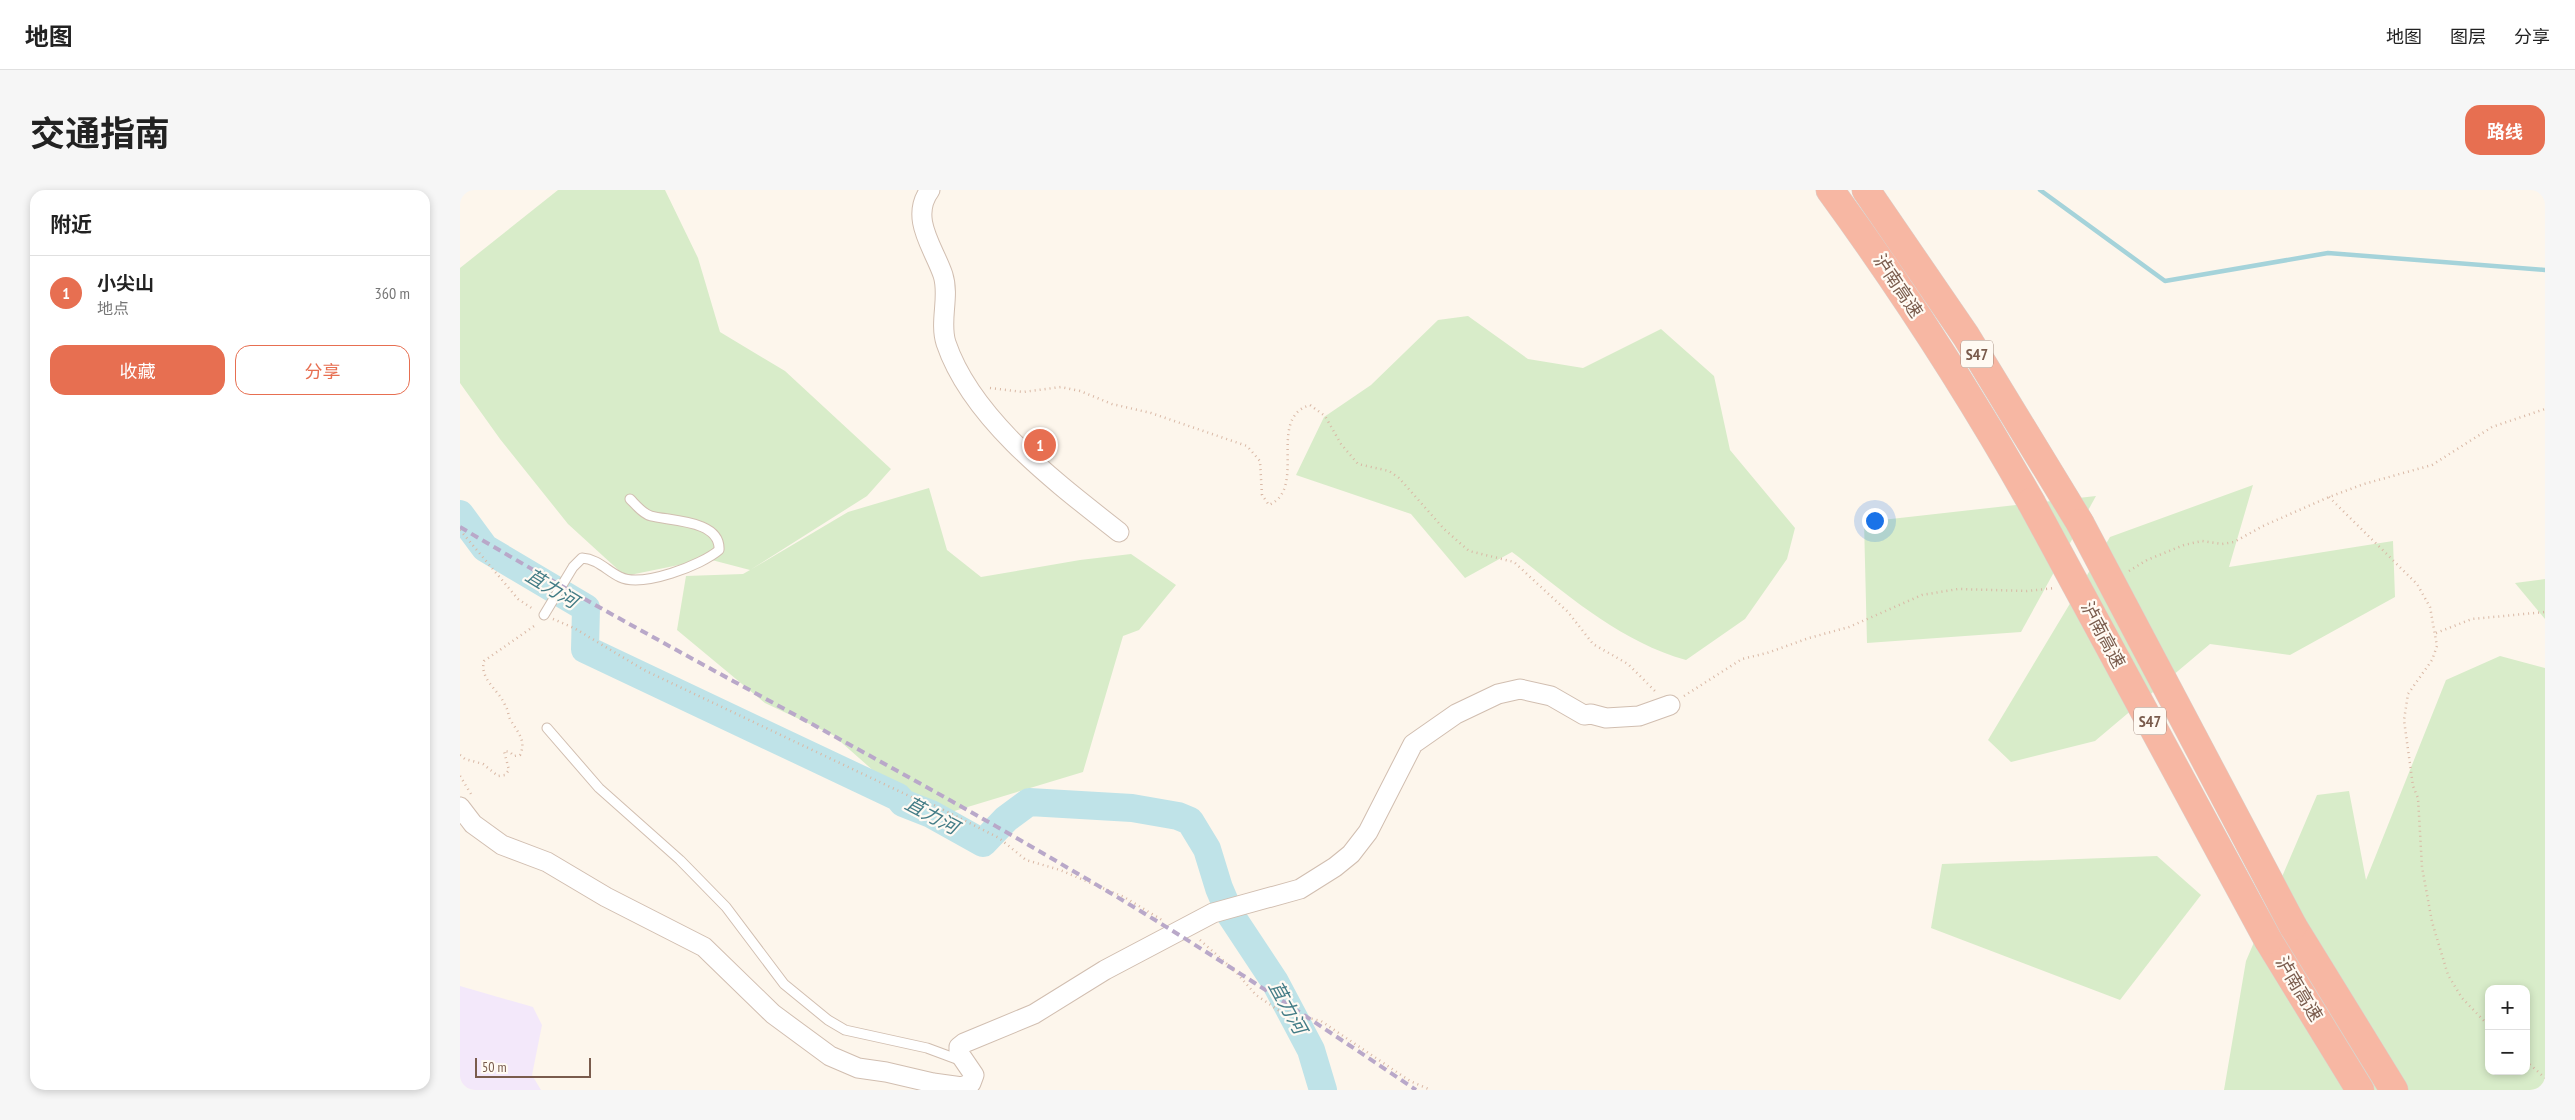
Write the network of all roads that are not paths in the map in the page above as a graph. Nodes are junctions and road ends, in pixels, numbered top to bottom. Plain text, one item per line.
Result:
1 (930, 190) edge
2 (1830, 190) edge
3 (1866, 190) edge
4 (630, 499) dead end
5 (1119, 532) dead end
6 (544, 615) road end
7 (1670, 705) road end
8 (547, 728) dead end
9 (460, 807) edge
10 (966, 1063) junction
11 (2360, 1090) edge
12 (2394, 1090) edge

1 - 5 street
2 - 11 highway, 泸南高速 / S47, bridge
3 - 12 highway, 泸南高速 / S47, bridge
4 - 6 lane
7 - 10 street
8 - 10 lane
9 - 10 street

